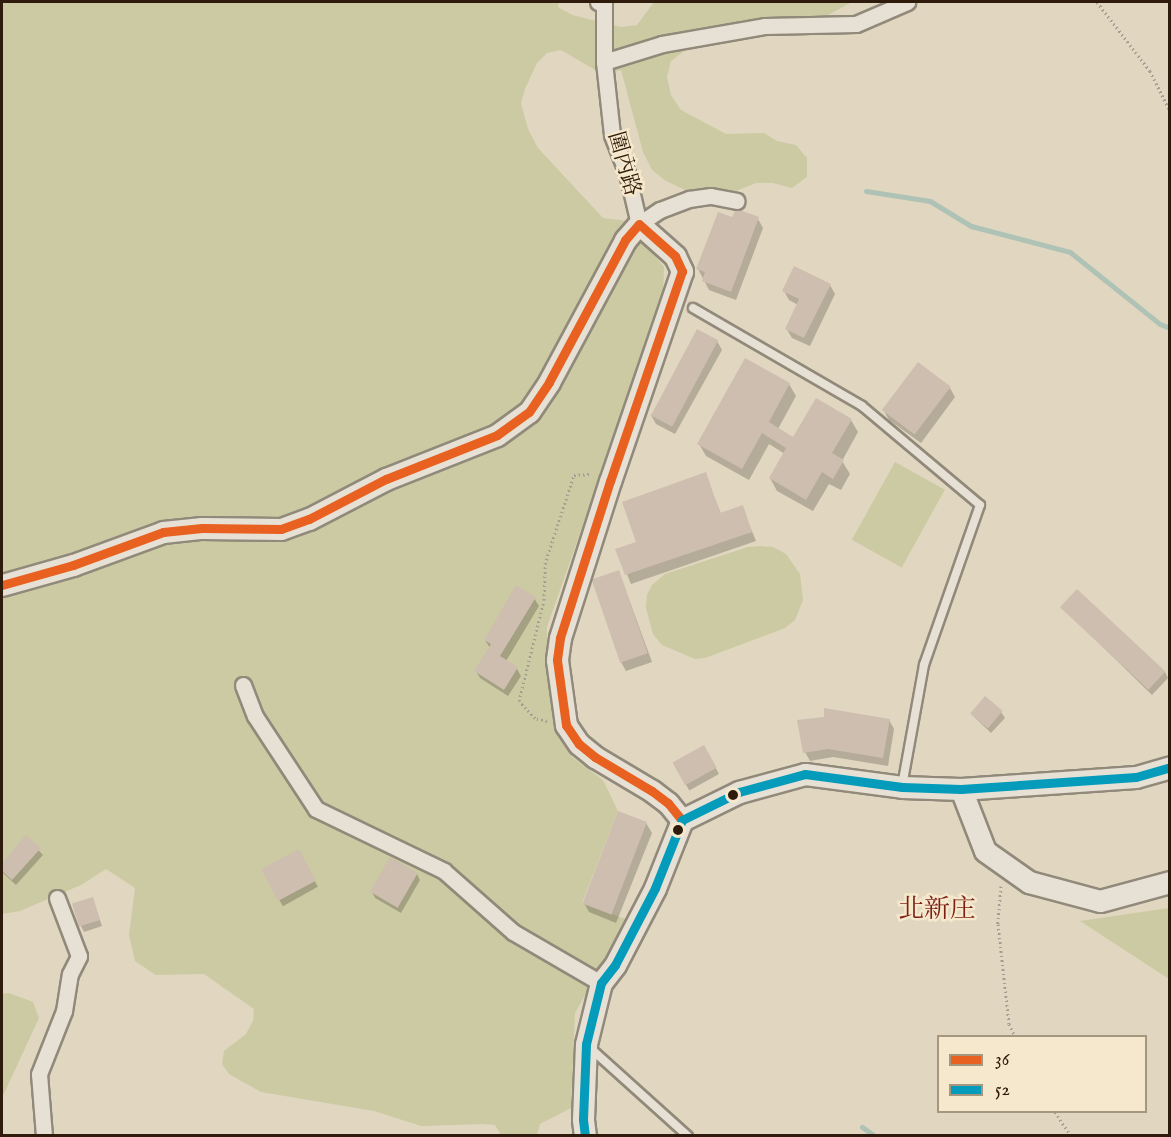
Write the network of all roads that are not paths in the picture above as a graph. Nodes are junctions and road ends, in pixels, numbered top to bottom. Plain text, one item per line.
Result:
1 (606, 2) edge
2 (907, 2) edge
3 (604, 62) junction
4 (737, 201) dead end
5 (639, 224) junction
6 (693, 308) dead end
7 (2, 585) edge
8 (243, 685) dead end
9 (1170, 767) edge
10 (902, 787) junction
11 (961, 789) junction
12 (682, 820) junction
13 (1170, 882) edge
14 (57, 898) dead end
15 (601, 983) junction
16 (586, 1044) junction
17 (44, 1136) edge
18 (585, 1136) edge
19 (688, 1136) edge

1 - 3 street, 圍內路
2 - 3 street
3 - 5 street, 圍內路
4 - 5 street, 圍內路
5 - 7 main road
5 - 12 main road
6 - 10 lane
8 - 15 street
9 - 11 main road
10 - 11 main road
10 - 12 main road
11 - 13 main road
12 - 15 main road
14 - 17 street
15 - 16 main road
16 - 18 main road
16 - 19 lane

